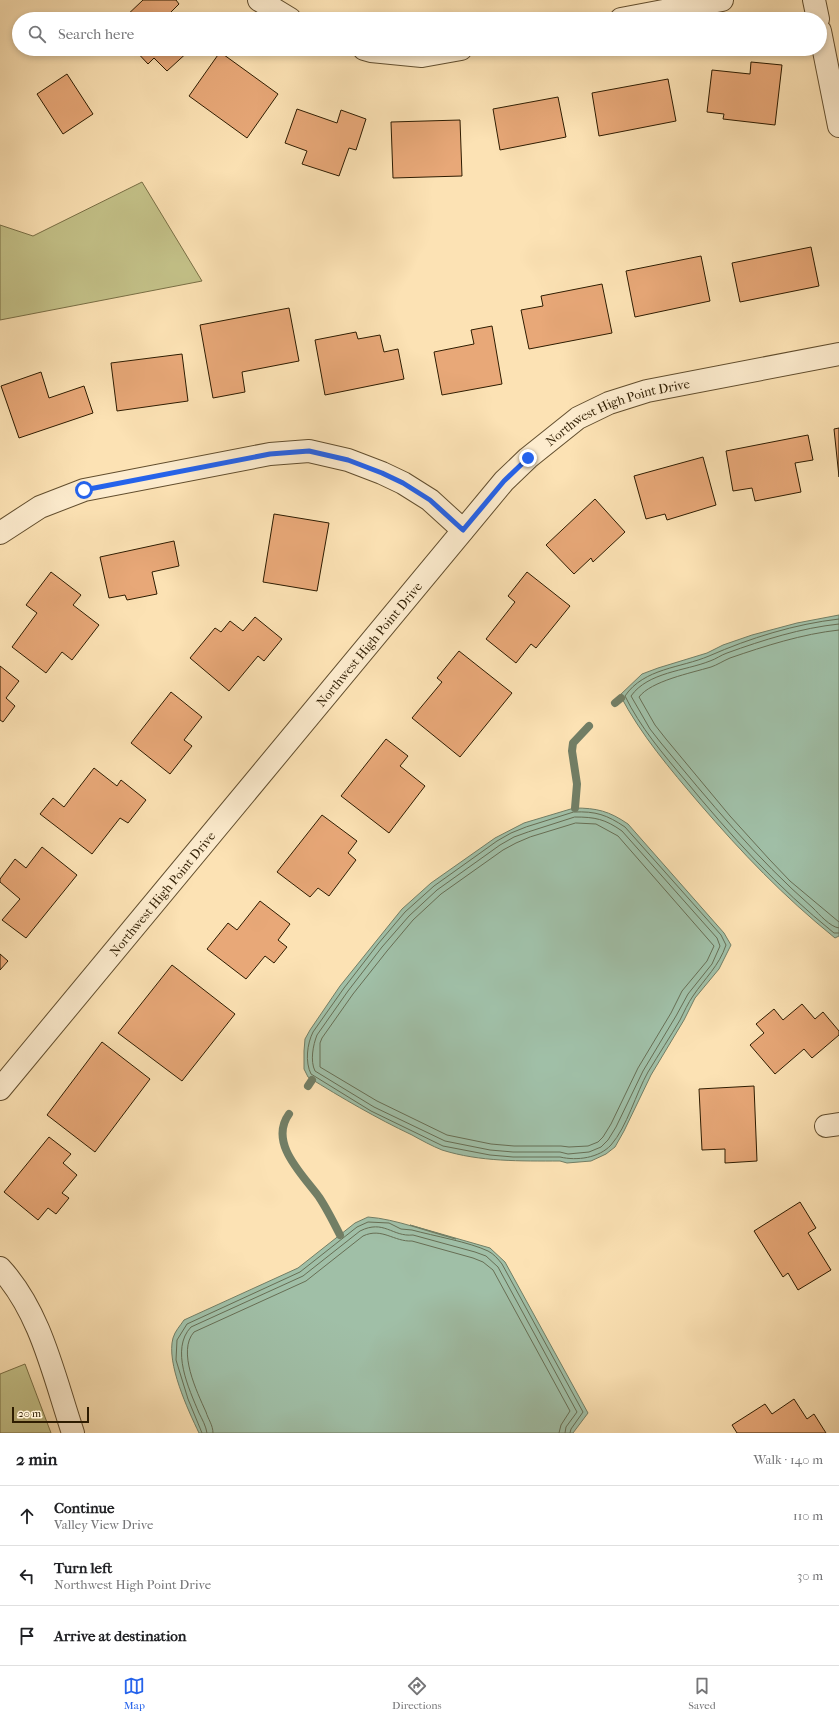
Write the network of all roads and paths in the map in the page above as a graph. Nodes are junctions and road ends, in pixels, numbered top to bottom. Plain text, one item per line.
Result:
1 (259, 0) edge
2 (722, 0) edge
3 (814, 0) edge
4 (279, 12) edge
5 (658, 12) edge
6 (817, 12) edge
7 (825, 56) edge
8 (839, 126) edge
9 (839, 354) edge
10 (463, 530) junction
11 (0, 533) edge
12 (0, 1089) edge
13 (0, 1268) edge
14 (73, 1433) edge

1 - 4 street
2 - 5 street
3 - 6 street
7 - 8 street
9 - 10 street, Northwest High Point Drive
10 - 11 street
10 - 12 street, Northwest High Point Drive
13 - 14 street

